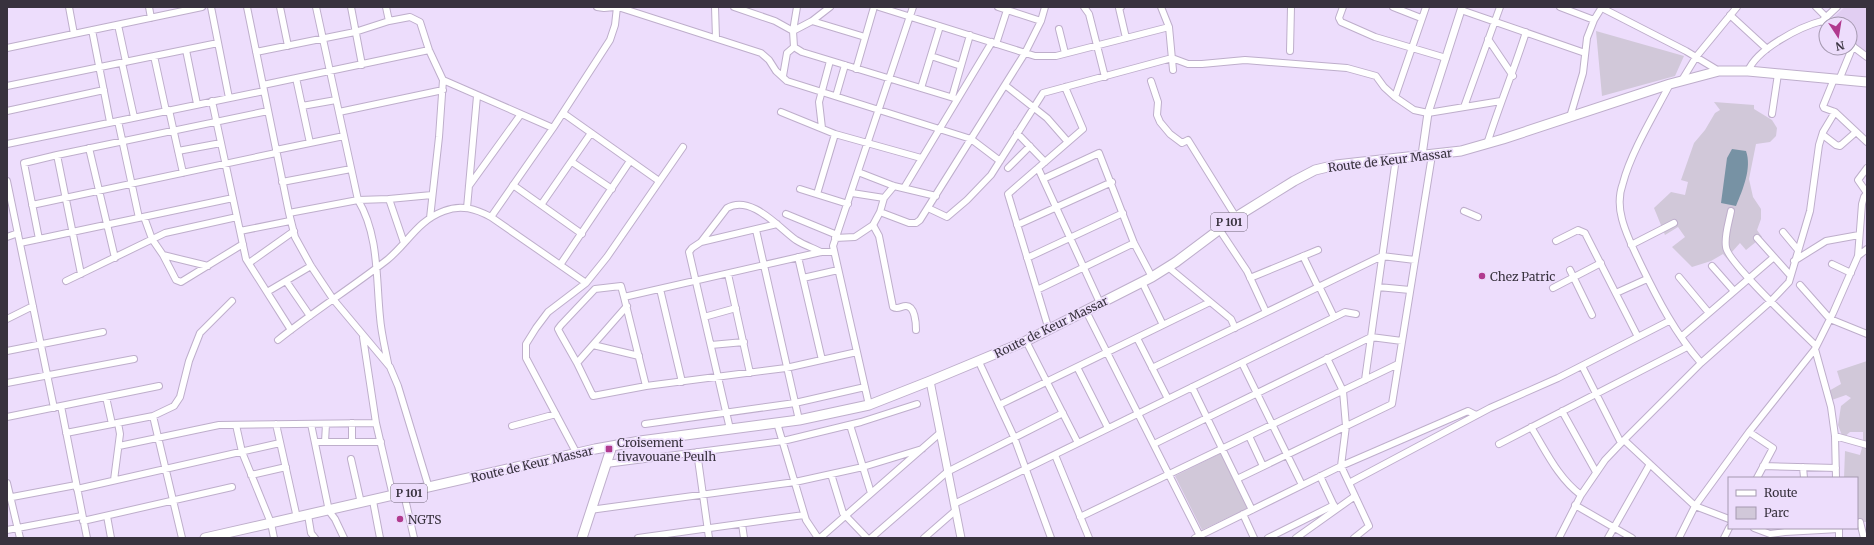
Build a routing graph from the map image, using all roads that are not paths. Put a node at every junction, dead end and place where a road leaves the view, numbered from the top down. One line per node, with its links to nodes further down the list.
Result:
1 (69, 7): 56 (street)
2 (149, 7): 40 (street)
3 (202, 7): 40 (street)
4 (211, 7): 63 (street)
5 (247, 7): 75 (street)
6 (280, 7): 66 (street)
7 (316, 7): 59 (street)
8 (351, 7): 54 (street)
9 (386, 7): 43 (street)
10 (597, 7): 11 (street)
11 (617, 7): 60 (street); 136 (street)
12 (715, 7): 60 (street)
13 (734, 7): 53 (street)
14 (797, 7): 53 (street)
15 (830, 7): 44 (street)
16 (874, 7): 58 (street)
17 (879, 7): 37 (street)
18 (913, 7): 37 (street)
19 (998, 7): 33 (street)
20 (1045, 7): 45 (street)
21 (1084, 7): 65 (street)
22 (1121, 7): 61 (street)
23 (1161, 7): 50 (street)
24 (1290, 7): 74 (street)
25 (1342, 7): 69 (street)
26 (1393, 7): 41 (street)
27 (1426, 7): 41 (street)
28 (1500, 7): 46 (street)
29 (1560, 7): 42 (street)
30 (1727, 7): 36 (street)
31 (1816, 7): 38 (street)
32 (1837, 7): 39 (street)
33 (1007, 8): 45 (street); 64 (street)
34 (1461, 8): 46 (street); 84 (street)
35 (1602, 8): 42 (street); 85 (street)
36 (1733, 11): 70 (street); 85 (street)
37 (910, 16): 49 (street); 102 (street)
38 (1822, 16)
39 (1829, 16)
40 (151, 18): 48 (street)
41 (1421, 18): 69 (street)
42 (1594, 20): 78 (street)
43 (388, 21): 54 (street); 72 (street)
44 (812, 21): 53 (street); 58 (street)
45 (1041, 21): 76 (street)
46 (1494, 22): 55 (street); 62 (street)
47 (1818, 24): 70 (street)
48 (118, 25): 52 (street); 87 (street)
49 (940, 26): 57 (street); 80 (street)
50 (1169, 26): 61 (street); 83 (street)
51 (1059, 29): 77 (street)
52 (92, 30): 56 (street); 91 (street)
53 (793, 31): 67 (street)
54 (356, 32): 59 (street); 88 (street)
55 (1526, 32): 78 (street); 100 (street)
56 (74, 34): 68 (street)
57 (970, 35): 64 (street); 90 (street)
58 (866, 37): 92 (street)
59 (323, 38): 66 (street); 95 (street)
60 (716, 38): 98 (street)
61 (1126, 38): 65 (street)
62 (1488, 39): 100 (street); 128 (street)
63 (218, 43): 71 (street); 120 (street)
64 (994, 43): 76 (street); 121 (street)
65 (1097, 45): 77 (street); 99 (street)
66 (288, 46): 75 (street)
67 (794, 47): 86 (street); 98 (street)
68 (7, 48)
69 (1411, 48): 84 (street); 119 (street)
70 (1768, 49): 96 (street)
71 (186, 50): 79 (street); 125 (street)
72 (429, 50): 88 (street); 103 (street)
73 (1858, 50): 82 (street)
74 (1290, 51)
75 (256, 52): 112 (street)
76 (1025, 53): 77 (street); 110 (street)
77 (1065, 53)
78 (1585, 53): 140 (street)
79 (154, 56): 87 (street); 129 (street)
80 (931, 56): 90 (street); 113 (street)
81 (1847, 56): 105 (street)
82 (1867, 57)
83 (1172, 58): 93 (street); 99 (street); 119 (street)
84 (1446, 58): 137 (street)
85 (1696, 58): 94 (street); 104 (street)
86 (830, 60): 89 (street); 116 (street)
87 (124, 62): 91 (street); 141 (street)
88 (362, 65): 95 (street)
89 (845, 65): 92 (street); 118 (street)
90 (961, 66): 121 (street)
91 (99, 67): 109 (street); 114 (street)
92 (856, 68): 102 (street)
93 (1173, 70)
94 (1719, 70): 96 (main road, Route de Keur Massar / P 101); 104 (main road, Route de Keur Massar / P 101)
95 (330, 71): 101 (street); 122 (street)
96 (1748, 71): 97 (main road, Route de Keur Massar / P 101)
97 (1778, 74): 105 (main road, Route de Keur Massar / P 101); 139 (street)
98 (783, 76): 116 (street)
99 (1105, 76): 111 (street)
100 (1512, 76): 124 (street)
101 (296, 78): 112 (street); 126 (street)
102 (890, 78): 113 (street); 130 (street)
103 (443, 80): 115 (street); 117 (street)
104 (1682, 80): 108 (main road, Route de Keur Massar / P 101)
105 (1837, 80): 107 (main road, Route de Keur Massar / P 101); 135 (street)
106 (1151, 81): 222 (street)
107 (1867, 82)
108 (1670, 84): 140 (main road, Route de Keur Massar / P 101); 253 (street)
109 (7, 86)
110 (1005, 86): 127 (street); 155 (street)
111 (1065, 87): 127 (street); 159 (street)
112 (263, 88): 120 (street); 132 (street)
113 (921, 88): 121 (street)
114 (104, 90): 131 (street); 144 (street)
115 (443, 90): 133 (street); 201 (street)
116 (822, 92): 118 (street); 146 (street)
117 (477, 96): 138 (street); 191 (street)
118 (836, 96): 130 (street)
119 (1395, 97): 137 (street)
120 (229, 98): 123 (street)
121 (954, 98): 147 (street)
122 (336, 100): 126 (street); 133 (street)
123 (212, 101): 125 (street); 143 (street)
124 (1501, 101): 128 (street); 163 (street)
125 (197, 104): 129 (street)
126 (302, 106): 162 (street)
127 (1033, 107): 151 (street); 159 (street)
128 (1464, 107): 137 (street)
129 (168, 110): 141 (street); 148 (street)
130 (879, 110): 147 (street); 158 (street)
131 (7, 111)
132 (268, 111): 143 (street); 168 (street)
133 (339, 112): 154 (street)
134 (781, 112): 146 (street)
135 (1835, 112): 149 (street); 153 (street)
136 (563, 113): 145 (street); 150 (street)
137 (1428, 113): 170 (street)
138 (521, 114): 145 (street); 191 (street)
139 (1772, 114)
140 (1570, 117): 163 (main road, Route de Keur Massar / P 101)
141 (134, 118): 142 (street)
142 (118, 121): 144 (street); 156 (street)
143 (216, 121): 148 (street); 157 (street)
144 (110, 122): 161 (street)
145 (553, 128): 190 (street)
146 (822, 128): 152 (street)
147 (939, 129): 155 (street); 171 (street)
148 (174, 130): 156 (street); 167 (street)
149 (1856, 132): 153 (street); 160 (street)
150 (591, 133): 174 (street); 175 (street)
151 (1017, 133): 164 (street); 173 (street)
152 (835, 134): 158 (street); 199 (street)
153 (1823, 135): 256 (street)
154 (344, 136): 162 (street); 181 (street)
155 (971, 139): 173 (street); 202 (street)
156 (123, 141): 166 (street); 189 (street)
157 (221, 142): 167 (street); 177 (street)
158 (868, 142): 171 (street); 182 (street)
159 (1068, 142): 176 (street)
160 (1867, 142)
161 (7, 144)
162 (310, 144): 168 (street)
163 (1487, 144): 170 (main road, Route de Keur Massar / P 101)
164 (1030, 146): 176 (street); 178 (street)
165 (683, 147): 186 (street)
166 (89, 148): 169 (street); 196 (street)
167 (178, 151): 183 (street)
168 (276, 152): 177 (street); 187 (street)
169 (57, 154): 203 (street); 209 (street)
170 (1427, 155): 172 (main road, Route de Keur Massar / P 101); 267 (street)
171 (921, 158): 193 (street)
172 (1396, 158): 222 (main road, Route de Keur Massar / P 101); 261 (street)
173 (1000, 160): 212 (street)
174 (630, 161): 186 (street); 194 (street)
175 (572, 162): 194 (street); 210 (street)
176 (1045, 162): 179 (street)
177 (226, 164): 183 (street); 204 (street)
178 (1008, 168)
179 (1038, 168): 184 (street); 231 (street)
180 (1867, 168): 198 (street)
181 (351, 169): 187 (street); 207 (street)
182 (858, 172): 192 (street); 200 (street)
183 (183, 173): 189 (street)
184 (1043, 179): 188 (street); 213 (street)
185 (7, 181): 197 (street)
186 (659, 181): 297 (street)
187 (282, 182): 218 (street)
188 (1112, 182): 213 (street); 217 (street)
189 (132, 184): 196 (street); 220 (street)
190 (513, 185): 210 (street); 221 (street)
191 (468, 186): 211 (street)
192 (894, 186): 193 (street); 205 (street)
193 (904, 188): 202 (street)
194 (612, 189): 239 (street)
195 (800, 189): 199 (street)
196 (99, 191): 203 (street); 228 (street)
197 (8, 193): 238 (street)
198 (1867, 193): 240 (street)
199 (816, 194): 208 (street)
200 (852, 194): 205 (street); 208 (street)
201 (432, 195): 206 (street); 225 (street)
202 (936, 196): 212 (street)
203 (65, 198): 209 (street); 236 (street)
204 (233, 198): 220 (street); 224 (street)
205 (884, 198): 216 (street)
206 (389, 199): 207 (street); 250 (street)
207 (358, 200): 218 (street); 279 (street)
208 (848, 204): 242 (street)
209 (32, 205): 245 (street)
210 (541, 205): 239 (street)
211 (466, 208): 221 (street); 225 (street)
212 (928, 208): 216 (street)
213 (1056, 208): 231 (street); 243 (street)
214 (1464, 211): 223 (street)
215 (1731, 211): 291 (street)
216 (880, 212): 230 (street)
217 (1123, 213): 243 (street); 251 (street)
218 (289, 214): 226 (street)
219 (786, 214): 242 (street)
220 (141, 217): 228 (street); 246 (street)
221 (491, 217): 272 (street)
222 (1236, 217): 232 (main road, Route de Keur Massar / P 101)
223 (1478, 217)
224 (237, 218): 234 (street); 246 (street)
225 (430, 218): 250 (street)
226 (290, 221): 234 (street); 235 (street)
227 (1674, 223): 253 (street)
228 (108, 224): 236 (street); 265 (street)
229 (777, 224): 233 (street); 248 (street); 257 (street)
230 (873, 225): 242 (street); 331 (street)
231 (1018, 225): 266 (street)
232 (1219, 229): 278 (main road, Route de Keur Massar / P 101); 289 (street)
233 (756, 230): 248 (street); 273 (street)
234 (240, 231): 252 (street)
235 (294, 231): 269 (street); 275 (street)
236 (72, 232): 245 (street); 283 (street)
237 (1783, 232): 256 (street)
238 (18, 233): 241 (street); 249 (street)
239 (582, 234): 272 (street)
240 (1859, 235): 262 (street); 268 (street)
241 (7, 237)
242 (836, 237): 258 (street)
243 (1070, 238): 266 (street); 277 (street)
244 (1757, 238): 264 (street)
245 (39, 239): 249 (street)
246 (152, 239): 259 (street); 265 (street)
247 (1556, 241): 270 (street)
248 (701, 242): 295 (street)
249 (20, 243): 314 (street)
250 (404, 243): 279 (street)
251 (1134, 243): 277 (street); 286 (street)
252 (243, 244): 269 (street); 274 (street)
253 (1631, 245): 292 (street)
254 (1867, 249): 262 (street)
255 (1318, 250): 260 (street)
256 (1798, 250): 268 (street)
257 (822, 252): 258 (street); 263 (street)
258 (834, 252): 280 (street)
259 (163, 255): 274 (street); 274 (street)
260 (1303, 256): 289 (street); 300 (street)
261 (1382, 256): 267 (street); 299 (street); 300 (street)
262 (1858, 256): 282 (street)
263 (798, 257): 273 (street); 288 (street)
264 (1774, 257): 285 (street); 291 (street)
265 (114, 258): 283 (street)
266 (1027, 258): 303 (street)
267 (1415, 260): 304 (street)
268 (1794, 261): 285 (street)
269 (249, 263): 305 (street)
270 (1601, 263): 290 (street); 307 (street)
271 (1832, 264): 282 (street)
272 (560, 265): 297 (street)
273 (763, 265): 284 (street); 364 (street)
274 (208, 266)
275 (311, 266): 293 (street); 309 (street)
276 (1712, 266): 306 (street)
277 (1084, 267): 303 (street); 313 (street)
278 (1168, 267): 286 (main road, Route de Keur Massar / P 101); 312 (street)
279 (376, 268): 309 (street); 360 (street)
280 (838, 270): 288 (street); 350 (street)
281 (1570, 270): 290 (street)
282 (1850, 273): 326 (street)
283 (81, 274): 294 (street)
284 (728, 274): 295 (street); 316 (street)
285 (1790, 275): 311 (street)
286 (1152, 277): 296 (main road, Route de Keur Massar / P 101)
287 (1678, 277): 319 (street)
288 (803, 278): 355 (street)
289 (1250, 278): 318 (street)
290 (1573, 278): 301 (street); 321 (street)
291 (1749, 278): 306 (street); 311 (street)
292 (1648, 279): 307 (street); 327 (street)
293 (286, 280): 305 (street); 322 (street)
294 (66, 281)
295 (694, 281): 302 (street); 323 (street)
296 (1142, 282): 313 (main road, Route de Keur Massar / P 101); 328 (street)
297 (586, 283): 392 (street)
298 (1800, 285): 326 (street)
299 (1378, 286): 304 (street); 336 (street)
300 (1319, 287): 318 (street); 324 (street)
301 (1553, 288)
302 (660, 289): 308 (street); 371 (street)
303 (1037, 290): 332 (street)
304 (1410, 290): 342 (street)
305 (267, 292): 330 (street)
306 (1734, 292): 319 (street)
307 (1616, 294): 337 (street)
308 (624, 297): 315 (street); 358 (street)
309 (333, 299): 322 (street); 335 (street)
310 (232, 301): 395 (street)
311 (1771, 301): 348 (street); 359 (street)
312 (1210, 302): 328 (street); 329 (street)
313 (1100, 304): 317 (main road, Route de Keur Massar / P 101)
314 (33, 306): 325 (street); 344 (street)
315 (627, 306): 345 (street); 352 (street)
316 (736, 308): 323 (street); 343 (street)
317 (1086, 311): 332 (main road, Route de Keur Massar / P 101); 351 (street)
318 (1266, 312): 329 (street)
319 (1709, 313): 338 (street)
320 (1356, 314): 324 (street)
321 (1592, 315)
322 (310, 316): 330 (street)
323 (704, 317): 346 (street)
324 (1334, 317): 357 (street)
325 (7, 318)
326 (1830, 319): 334 (street); 348 (street)
327 (1669, 321): 337 (street); 338 (street)
328 (1163, 325): 339 (street)
329 (1235, 328): 365 (street)
330 (291, 330): 340 (street)
331 (916, 330)
332 (1049, 330): 341 (main road, Route de Keur Massar / P 101)
333 (103, 332): 344 (street)
334 (1867, 334)
335 (364, 337): 360 (street); 401 (street)
336 (1371, 337): 342 (street); 354 (street); 369 (street)
337 (1638, 337): 362 (street)
338 (1681, 337): 347 (street)
339 (1137, 338): 351 (street); 365 (street)
340 (278, 340)
341 (1026, 341): 356 (main road, Route de Keur Massar / P 101); 372 (street)
342 (1402, 341): 361 (street)
343 (744, 342): 346 (street); 366 (street)
344 (41, 344): 349 (street); 367 (street)
345 (593, 345): 352 (street); 358 (street)
346 (711, 345): 368 (street)
347 (1687, 347): 359 (street); 380 (street)
348 (1815, 348): 415 (street); 419 (street)
349 (7, 351)
350 (857, 352): 355 (street); 376 (street)
351 (1107, 352): 363 (street); 393 (street)
352 (639, 356): 375 (street)
353 (134, 358): 367 (street)
354 (1327, 358): 378 (street); 379 (street)
355 (822, 360): 364 (street)
356 (979, 362): 370 (main road, Route de Keur Massar / P 101); 386 (street)
357 (1242, 362): 377 (street); 379 (street)
358 (577, 363): 375 (street)
359 (1701, 363): 427 (street)
360 (388, 364): 471 (street)
361 (1398, 364): 369 (street); 411 (street)
362 (1582, 366): 380 (street); 394 (street)
363 (1077, 367): 372 (street); 413 (street)
364 (786, 368): 366 (street); 383 (street)
365 (1152, 368): 382 (street)
366 (750, 373): 368 (street)
367 (47, 375): 373 (street); 388 (street)
368 (718, 377): 371 (street); 390 (street)
369 (1365, 380): 378 (street)
370 (930, 381): 385 (main road, Route de Keur Massar / P 101); 417 (street)
371 (682, 382): 375 (street)
372 (1047, 382): 386 (street); 391 (street)
373 (7, 383)
374 (159, 386): 381 (street)
375 (646, 386)
376 (865, 387): 383 (street); 385 (street)
377 (1192, 387): 382 (street); 397 (street)
378 (1343, 391): 409 (street); 411 (street)
379 (1257, 393): 397 (street); 409 (street)
380 (1596, 394): 389 (street); 427 (street)
381 (106, 397): 387 (street); 399 (street)
382 (1168, 399): 393 (street)
383 (795, 403): 390 (street); 398 (street)
384 (917, 404): 408 (street)
385 (869, 405): 398 (main road, Route de Keur Massar / P 101)
386 (999, 405): 420 (street)
387 (61, 406): 388 (street); 416 (street)
388 (54, 408): 396 (street)
389 (1562, 411): 412 (street); 455 (street)
390 (727, 413): 406 (street); 414 (street)
391 (1063, 413): 420 (street); 429 (street)
392 (556, 414): 410 (street); 439 (street)
393 (1138, 414): 413 (street); 430 (street)
394 (1476, 415): 446 (street); 467 (street)
395 (153, 416): 399 (street); 421 (street)
396 (7, 417)
397 (1207, 417): 430 (street); 436 (street)
398 (799, 420): 402 (main road, Route de Keur Massar / P 101)
399 (115, 423): 416 (street); 432 (street)
400 (352, 423): 401 (street); 405 (street); 425 (street)
401 (376, 423): 426 (street)
402 (777, 423): 414 (main road, Route de Keur Massar / P 101); 422 (street)
403 (276, 424): 404 (street); 407 (street); 428 (street)
404 (311, 424): 405 (street); 423 (street)
405 (326, 424): 424 (street)
406 (645, 424)
407 (236, 425): 421 (street); 437 (street)
408 (850, 425): 422 (street); 449 (street)
409 (1273, 425): 418 (street); 441 (street)
410 (512, 426)
411 (1346, 426): 441 (street); 446 (street)
412 (1531, 427): 431 (street); 475 (street)
413 (1108, 428): 429 (street)
414 (730, 429): 433 (main road, Route de Keur Massar / P 101)
415 (1749, 432): 447 (street); 483 (street)
416 (66, 433): 469 (street)
417 (940, 433): 435 (street); 454 (street)
418 (1248, 436): 436 (street); 445 (street)
419 (1835, 436): 434 (street); 451 (street)
420 (1014, 437): 453 (street); 454 (street)
421 (159, 438): 432 (street); 452 (street)
422 (783, 440): 438 (street); 465 (street)
423 (315, 442): 424 (street); 488 (street)
424 (325, 442): 425 (street)
425 (352, 442): 426 (street)
426 (381, 442): 476 (street)
427 (1622, 442): 444 (street); 455 (street)
428 (280, 443): 437 (street); 448 (street)
429 (1078, 443): 440 (street)
430 (1154, 444): 458 (street)
431 (1499, 444)
432 (119, 446): 464 (street)
433 (612, 446): 439 (main road, Route de Keur Massar / P 101); 443 (main road)
434 (1867, 446)
435 (922, 449): 449 (street); 472 (street)
436 (1222, 449): 458 (street); 463 (street)
437 (242, 452): 452 (street); 457 (street)
438 (697, 452): 443 (street); 474 (street)
439 (577, 454): 471 (main road, Route de Keur Massar / P 101)
440 (1055, 455): 453 (street); 494 (street)
441 (1288, 455): 445 (street); 468 (street)
442 (351, 459): 481 (street)
443 (606, 464): 486 (main road)
444 (1650, 464): 483 (street); 502 (street)
445 (1263, 466): 463 (street)
446 (1340, 466): 459 (street); 467 (street)
447 (1763, 466): 450 (street); 460 (street)
448 (286, 467): 457 (street); 496 (street)
449 (863, 467): 456 (street); 472 (street)
450 (1803, 467): 451 (street); 461 (street)
451 (1836, 468): 462 (street)
452 (166, 469): 464 (street); 479 (street)
453 (1026, 469): 484 (street); 533 (street)
454 (947, 472): 484 (street); 530 (street)
455 (1596, 472): 475 (street)
456 (831, 474): 465 (street); 492 (street)
457 (251, 475): 500 (street)
458 (1169, 475): 494 (street); 512 (street)
459 (1320, 476): 468 (street); 485 (street)
460 (1758, 477)
461 (1804, 477)
462 (1836, 477)
463 (1237, 479): 487 (street)
464 (114, 480): 469 (street)
465 (795, 482): 474 (street); 491 (street)
466 (7, 483): 478 (street)
467 (1349, 483): 477 (street)
468 (1302, 485): 487 (street)
469 (77, 487): 478 (street); 495 (street)
470 (232, 488): 479 (street)
471 (429, 488): 473 (main road, Route de Keur Massar / P 101)
472 (871, 493): 492 (street)
473 (404, 494): 476 (main road, Route de Keur Massar / P 101); 523 (street)
474 (703, 495): 486 (street); 504 (street)
475 (1581, 495): 482 (street)
476 (393, 496): 480 (main road, Route de Keur Massar / P 101)
477 (1355, 496): 485 (street); 538 (street)
478 (8, 498): 503 (street)
479 (173, 501): 493 (street); 517 (street)
480 (373, 501): 481 (main road, Route de Keur Massar / P 101); 522 (street)
481 (361, 503): 488 (main road, Route de Keur Massar / P 101)
482 (1576, 506): 502 (street); 513 (street)
483 (1695, 506): 497 (street); 541 (street)
484 (954, 508): 531 (street); 532 (street)
485 (1335, 508): 536 (street); 537 (street)
486 (590, 510): 524 (main road)
487 (1252, 510): 489 (street)
488 (329, 511): 490 (main road, Route de Keur Massar / P 101); 521 (street)
489 (1243, 514): 512 (street); 535 (street)
490 (308, 515): 496 (main road, Route de Keur Massar / P 101); 520 (street)
491 (804, 515): 501 (street); 528 (street)
492 (846, 515): 528 (street); 529 (street)
493 (106, 516): 495 (street); 516 (street)
494 (1080, 517): 534 (street)
495 (83, 518): 503 (street); 515 (street)
496 (297, 518): 500 (main road, Route de Keur Massar / P 101)
497 (1728, 519)
498 (1858, 522): 499 (street); 544 (street)
499 (1867, 522)
500 (271, 524): 510 (main road, Route de Keur Massar / P 101); 519 (street)
501 (742, 524): 504 (street); 527 (street)
502 (1614, 527): 539 (street); 540 (street)
503 (18, 528): 508 (street); 514 (street)
504 (708, 528): 511 (street); 526 (street)
505 (1728, 529): 542 (street)
506 (1757, 529): 509 (street)
507 (1839, 529): 509 (street); 543 (street)
508 (7, 530)
509 (1806, 533)
510 (239, 534): 518 (main road, Route de Keur Massar / P 101)
511 (674, 536): 525 (street)
512 (1198, 537)
513 (1562, 537)
514 (20, 538)
515 (87, 538)
516 (112, 538)
517 (182, 538)
518 (205, 538)
519 (274, 538)
520 (314, 538)
521 (344, 538)
522 (380, 538)
523 (414, 538)
524 (582, 538)
525 (638, 538)
526 (709, 538)
527 (744, 538)
528 (819, 538)
529 (867, 538)
530 (871, 538)
531 (924, 538)
532 (961, 538)
533 (1051, 538)
534 (1089, 538)
535 (1254, 538)
536 (1268, 538)
537 (1296, 538)
538 (1354, 538)
539 (1608, 538)
540 (1632, 538)
541 (1679, 538)
542 (1724, 538)
543 (1839, 538)
544 (1864, 538)

